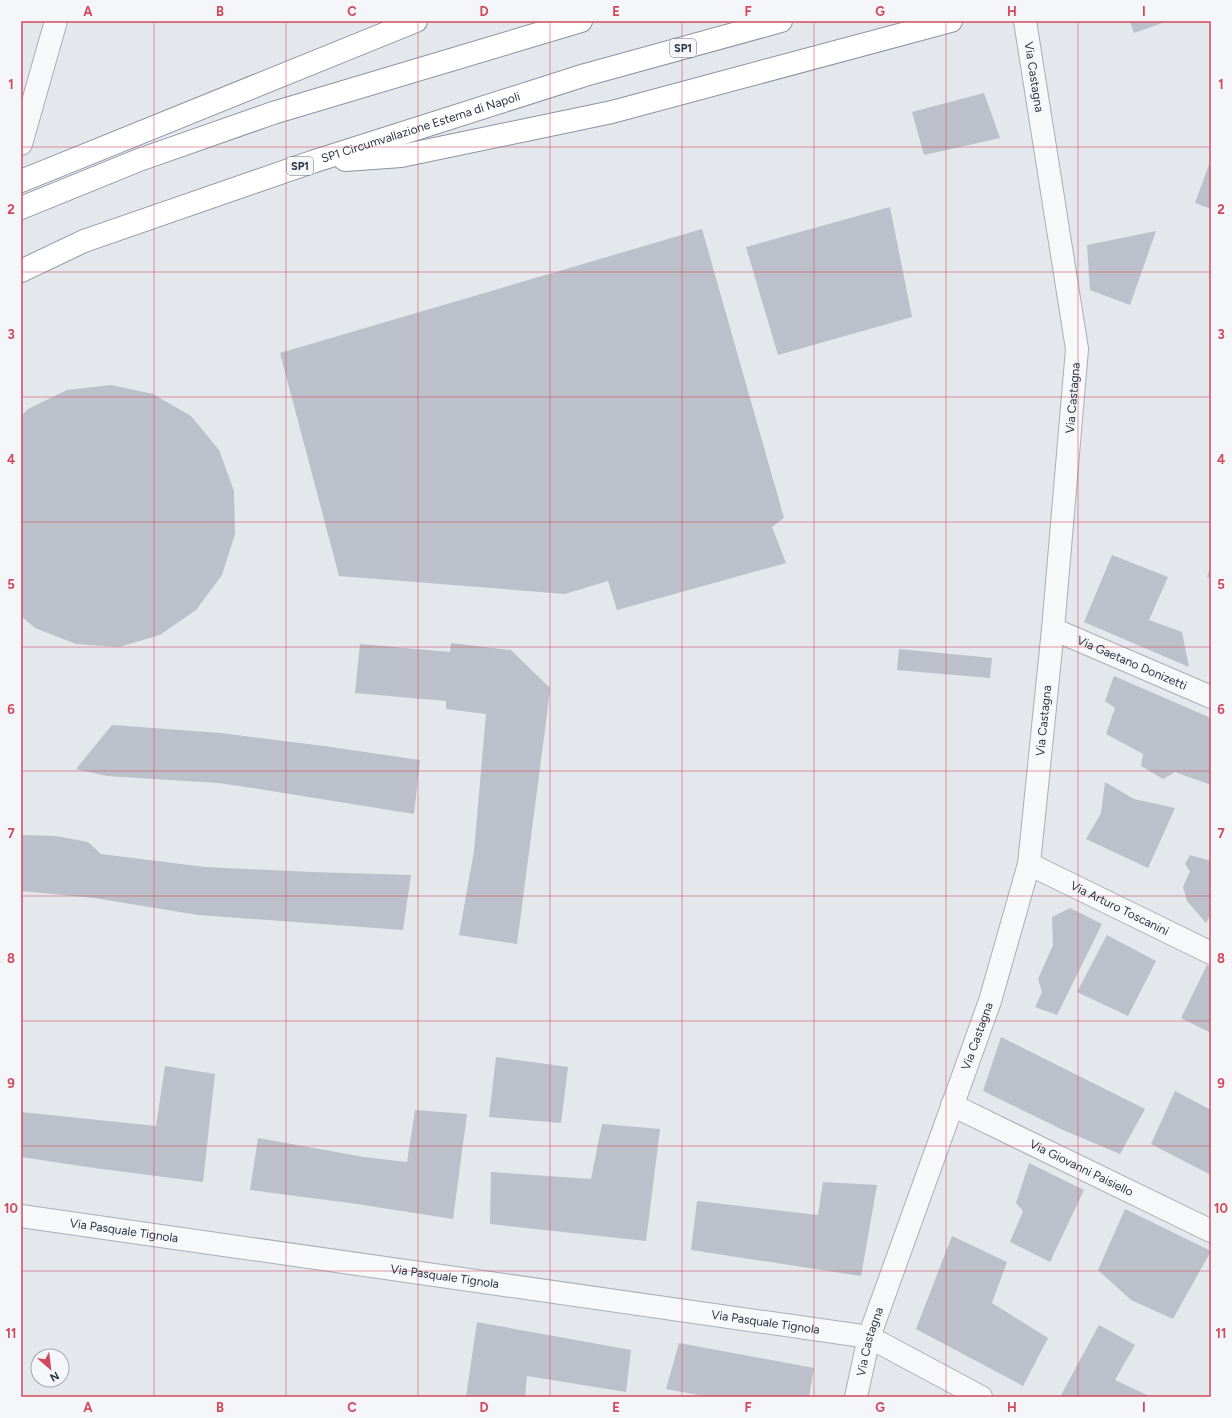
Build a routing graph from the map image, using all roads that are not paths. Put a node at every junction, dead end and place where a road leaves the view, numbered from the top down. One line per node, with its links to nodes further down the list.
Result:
1 (56, 21): 7 (street)
2 (416, 21): 9 (highway)
3 (581, 21): 10 (highway)
4 (781, 21): 8 (highway, SP1 Circumvallazione Esterna di Napoli / SP1)
5 (952, 21): 8 (highway)
6 (1025, 21): 12 (street, Via Castagna)
7 (21, 144)
8 (312, 162): 11 (highway, SP1 Circumvallazione Esterna di Napoli / SP1)
9 (21, 181)
10 (21, 208)
11 (21, 271)
12 (1053, 629): 13 (street, Via Gaetano Donizetti); 14 (street, Via Castagna)
13 (1211, 697)
14 (1029, 864): 15 (street, Via Arturo Toscanini); 16 (street, Via Castagna)
15 (1211, 954)
16 (952, 1105): 18 (street, Via Giovanni Paisiello); 19 (street, Via Castagna)
17 (21, 1216): 19 (street, Via Pasquale Tignola)
18 (1211, 1231)
19 (869, 1337): 20 (street, Via Castagna); 21 (street)
20 (856, 1397)
21 (981, 1397)

